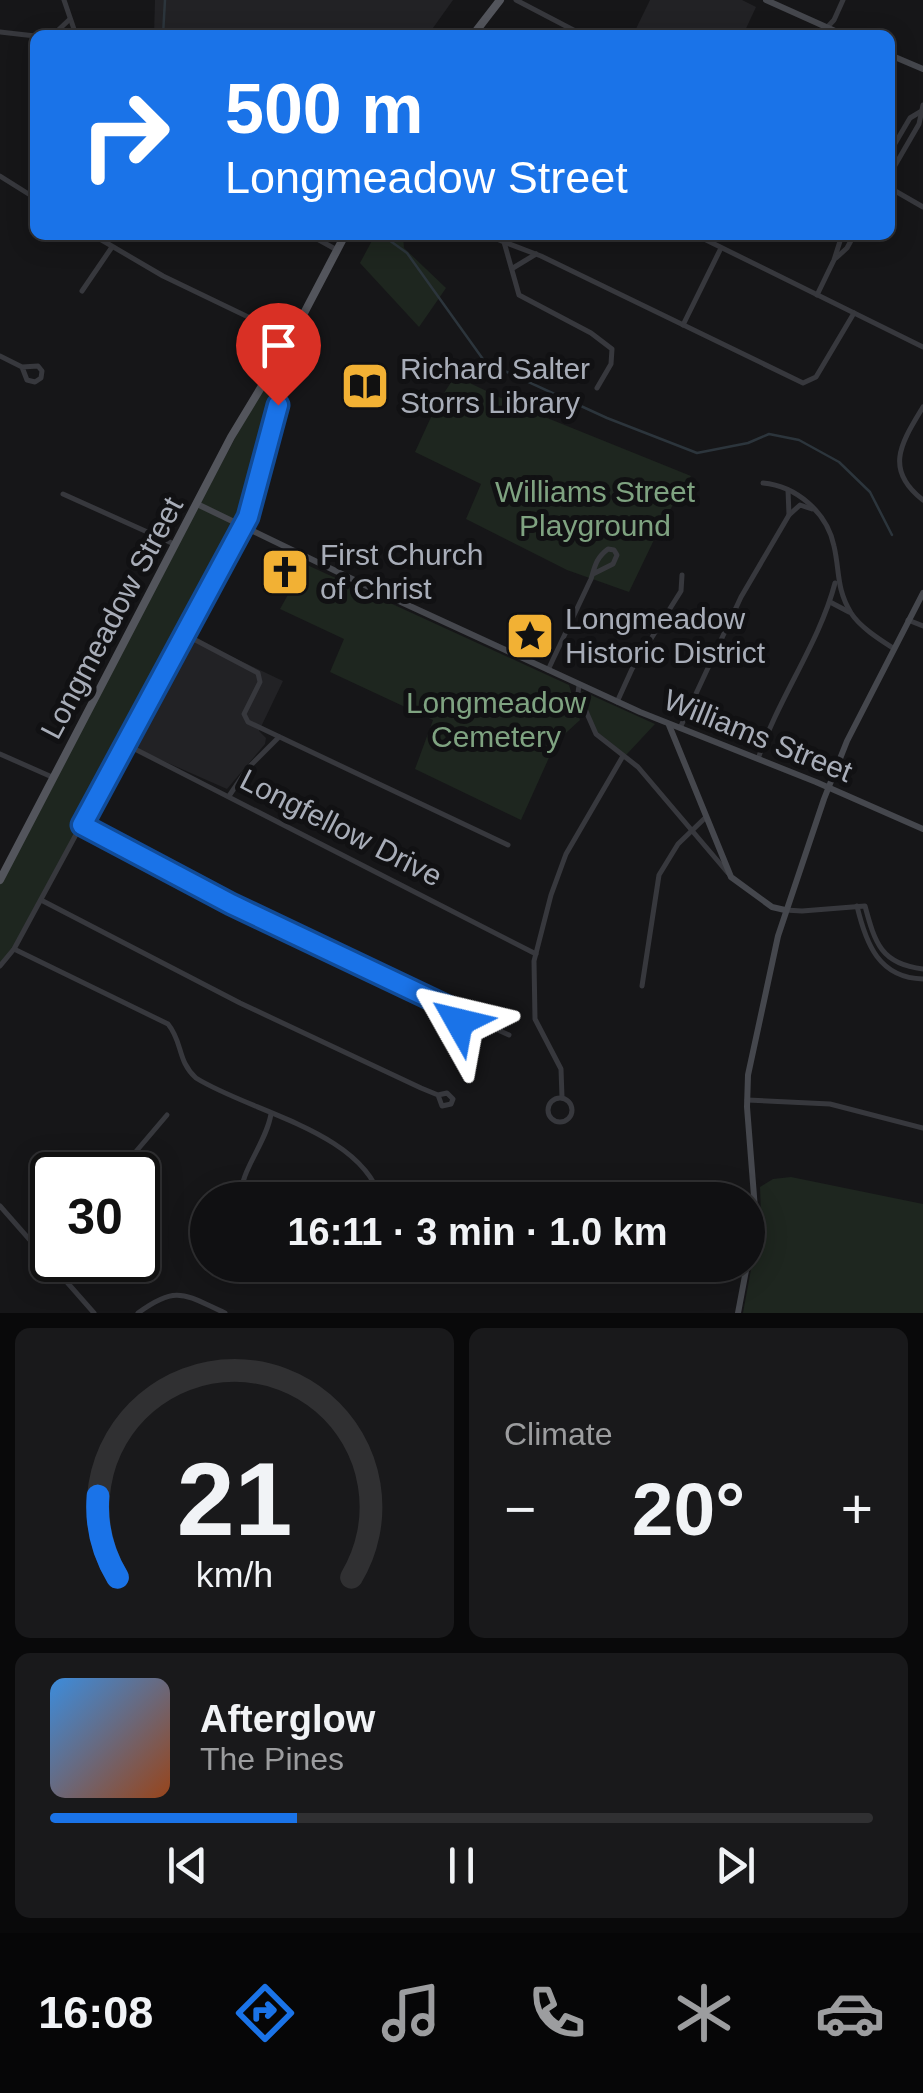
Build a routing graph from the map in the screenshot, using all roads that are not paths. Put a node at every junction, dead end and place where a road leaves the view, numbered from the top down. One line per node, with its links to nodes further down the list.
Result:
1 (64, 0): 6 (street)
2 (500, 0): 10 (main road)
3 (516, 0): 11 (street)
4 (766, 0): 7 (main road)
5 (843, 0): 7 (street)
6 (70, 19): 8 (street); 9 (street)
7 (827, 27): 12 (street); 13 (main road)
8 (58, 30)
9 (74, 30)
10 (478, 30)
11 (573, 30)
12 (824, 30)
13 (833, 30)
14 (0, 32): 15 (street)
15 (30, 35)
16 (895, 57): 17 (main road)
17 (923, 69)
18 (921, 108): 19 (street); 20 (street)
19 (895, 144)
20 (895, 165)
21 (0, 176): 23 (street)
22 (895, 191): 24 (street)
23 (30, 195)
24 (923, 207)
25 (102, 240): 33 (street)
26 (319, 240): 35 (street)
27 (342, 240): 35 (main road, Longmeadow Street)
28 (499, 240): 32 (street)
29 (706, 240): 34 (street)
30 (840, 240): 37 (street)
31 (851, 240): 37 (street)
32 (504, 242): 36 (street); 38 (street)
33 (112, 246): 39 (street); 43 (street)
34 (721, 248): 40 (street); 42 (street)
35 (337, 250): 43 (main road, Longmeadow Street)
36 (536, 254): 38 (street); 42 (street)
37 (834, 260): 40 (street)
38 (513, 268): 48 (street)
39 (82, 291)
40 (816, 295): 41 (street)
41 (854, 312): 42 (street); 44 (street)
42 (683, 325)
43 (291, 338): 47 (main road, Longmeadow Street)
44 (922, 346)
45 (0, 356): 46 (street)
46 (22, 367)
47 (267, 378): 54 (main road, Longmeadow Street); 57 (street)
48 (597, 388)
49 (923, 407): 53 (street)
50 (763, 483): 51 (street)
51 (788, 490): 55 (street); 56 (street)
52 (63, 494): 58 (street)
53 (923, 500)
54 (197, 504): 57 (main road, Williams Street); 58 (main road, Longmeadow Street)
55 (817, 512): 56 (street); 61 (street)
56 (789, 515): 73 (street)
57 (244, 526): 67 (street); 69 (main road, Williams Street)
58 (176, 545): 79 (main road, Longmeadow Street)
59 (592, 574): 59 (street); 69 (street)
60 (682, 575): 71 (street)
61 (836, 580): 63 (street); 64 (street)
62 (923, 593): 65 (main road)
63 (830, 602): 64 (street); 78 (street)
64 (852, 613): 68 (street)
65 (908, 620): 66 (street); 68 (main road)
66 (923, 626)
67 (184, 634): 74 (street); 75 (street)
68 (893, 648): 80 (main road)
69 (548, 670): 70 (main road, Williams Street)
70 (579, 684): 71 (main road, Williams Street); 77 (street)
71 (617, 702): 72 (main road, Williams Street)
72 (669, 724): 73 (main road, Williams Street); 82 (main road)
73 (680, 728): 78 (main road, Williams Street)
74 (279, 737): 81 (street); 86 (street)
75 (126, 744): 81 (street, Longfellow Drive); 83 (street)
76 (0, 754): 79 (street)
77 (623, 756): 85 (street); 93 (street)
78 (758, 759): 80 (main road, Williams Street)
79 (54, 778): 88 (main road, Longmeadow Street)
80 (828, 788): 84 (main road, Williams Street); 91 (main road)
81 (229, 796): 93 (street, Longfellow Drive)
82 (706, 816): 85 (street); 87 (main road)
83 (82, 825): 89 (street); 98 (street)
84 (923, 829)
85 (691, 830): 87 (street); 97 (street)
86 (508, 845)
87 (732, 876): 91 (main road)
88 (0, 880)
89 (41, 900): 92 (street); 101 (street)
90 (857, 906): 91 (street); 95 (street); 96 (street)
91 (786, 910): 103 (main road)
92 (14, 949): 94 (street); 104 (street)
93 (536, 954): 102 (street)
94 (0, 966)
95 (923, 970)
96 (923, 979)
97 (642, 986)
98 (450, 1008): 99 (street); 99 (street)
99 (467, 1016): 100 (street)
100 (509, 1036)
101 (438, 1094)
102 (562, 1097): 102 (street)
103 (747, 1100): 106 (street); 110 (main road)
104 (271, 1114): 108 (street); 109 (street)
105 (168, 1115): 107 (street)
106 (923, 1128)
107 (136, 1152)
108 (243, 1182)
109 (372, 1182)
110 (753, 1182)
111 (0, 1206): 112 (street)
112 (30, 1239)
113 (67, 1282): 116 (street)
114 (744, 1282): 119 (main road)
115 (207, 1310): 117 (street); 118 (street)
116 (94, 1313)
117 (138, 1313)
118 (224, 1313)
119 (738, 1313)

